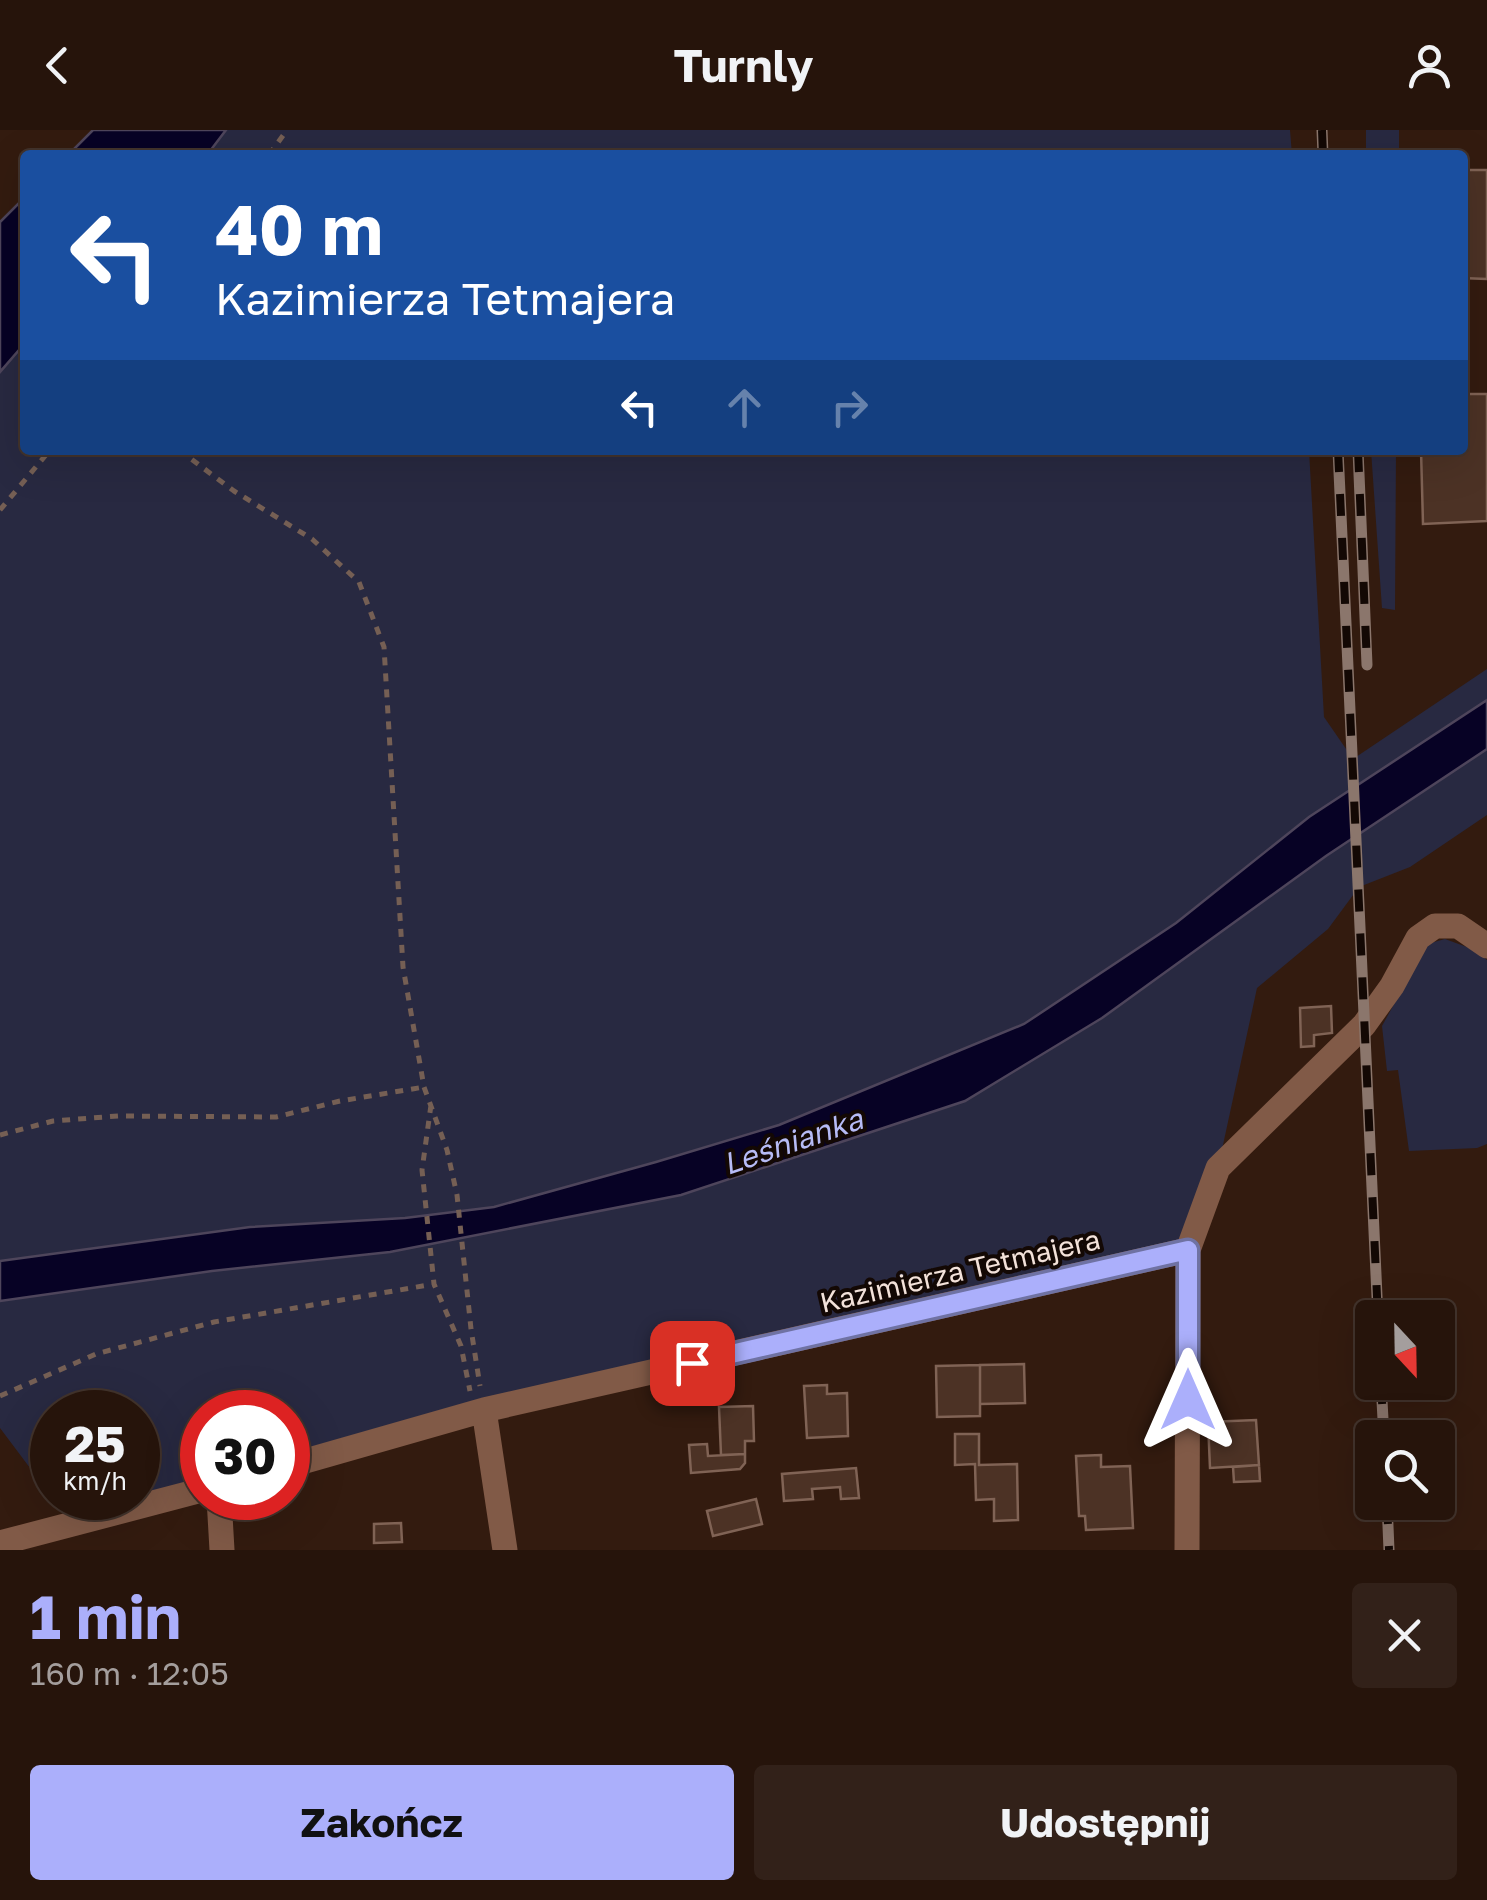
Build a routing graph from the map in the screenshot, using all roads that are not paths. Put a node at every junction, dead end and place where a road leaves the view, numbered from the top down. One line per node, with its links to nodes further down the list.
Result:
1 (1487, 946): 2 (street)
2 (1188, 1250): 3 (street, Kazimierza Tetmajera); 10 (street)
3 (479, 1412): 4 (street, Kazimierza Tetmajera); 9 (street)
4 (310, 1460)
5 (180, 1496): 7 (street)
6 (220, 1520): 8 (street)
7 (0, 1544)
8 (222, 1550)
9 (506, 1550)
10 (1187, 1550)

